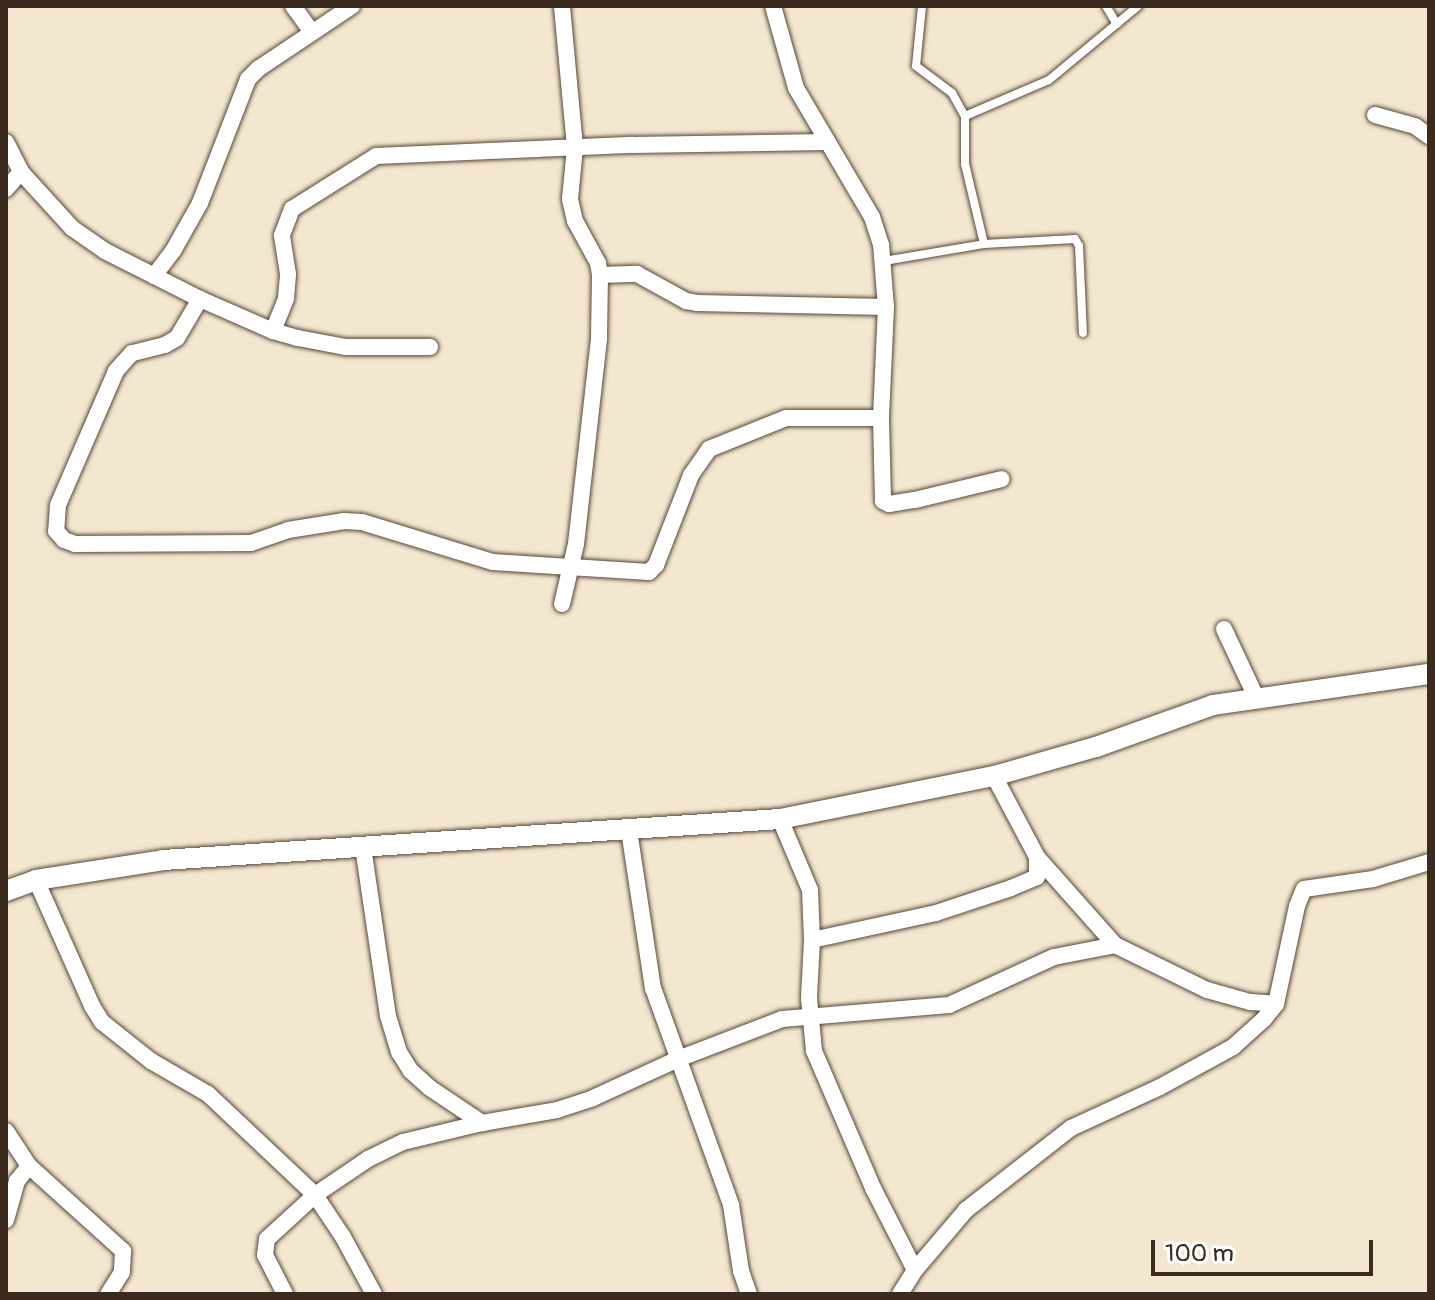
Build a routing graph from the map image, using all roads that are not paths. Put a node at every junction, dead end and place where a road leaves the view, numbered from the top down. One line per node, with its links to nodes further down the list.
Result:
1 (293, 6): 9 (street)
2 (352, 6): 9 (street)
3 (562, 6): 15 (street)
4 (773, 6): 14 (street)
5 (922, 6): 11 (lane)
6 (1106, 6): 8 (lane)
7 (1138, 6): 8 (lane)
8 (1117, 24): 11 (lane)
9 (312, 32): 21 (street)
10 (1375, 115): 12 (street)
11 (965, 116): 18 (lane)
12 (1429, 136)
13 (6, 142): 16 (street)
14 (827, 142): 15 (street); 19 (street)
15 (575, 147): 20 (street); 24 (street)
16 (21, 172): 17 (street); 21 (street)
17 (6, 189)
18 (984, 244): 19 (lane); 25 (lane)
19 (884, 261): 23 (street)
20 (600, 275): 23 (street); 29 (street)
21 (154, 276): 22 (street)
22 (200, 299): 24 (street); 29 (street)
23 (886, 307): 27 (street)
24 (273, 331): 26 (street)
25 (1083, 333)
26 (430, 347)
27 (881, 418): 28 (street); 29 (street)
28 (1002, 479)
29 (571, 566): 30 (street)
30 (562, 604)
31 (1224, 629): 33 (street)
32 (1429, 674): 33 (street)
33 (1256, 697): 34 (street)
34 (994, 776): 35 (street); 38 (street)
35 (780, 819): 36 (street); 42 (street)
36 (629, 830): 37 (street); 46 (street)
37 (363, 847): 40 (street); 47 (street)
38 (1037, 857): 42 (street); 43 (street)
39 (1429, 862): 44 (street)
40 (36, 880): 41 (street); 50 (street)
41 (6, 891)
42 (812, 940): 45 (street)
43 (1115, 945): 44 (street); 45 (street)
44 (1276, 1004): 52 (street)
45 (811, 1015): 46 (street); 52 (street)
46 (678, 1059): 47 (street); 56 (street)
47 (482, 1123): 50 (street)
48 (6, 1131): 49 (street)
49 (29, 1166): 51 (street); 53 (street)
50 (315, 1195): 54 (street); 55 (street)
51 (6, 1220)
52 (915, 1270): 57 (street)
53 (108, 1294)
54 (285, 1294)
55 (374, 1294)
56 (749, 1294)
57 (900, 1294)

